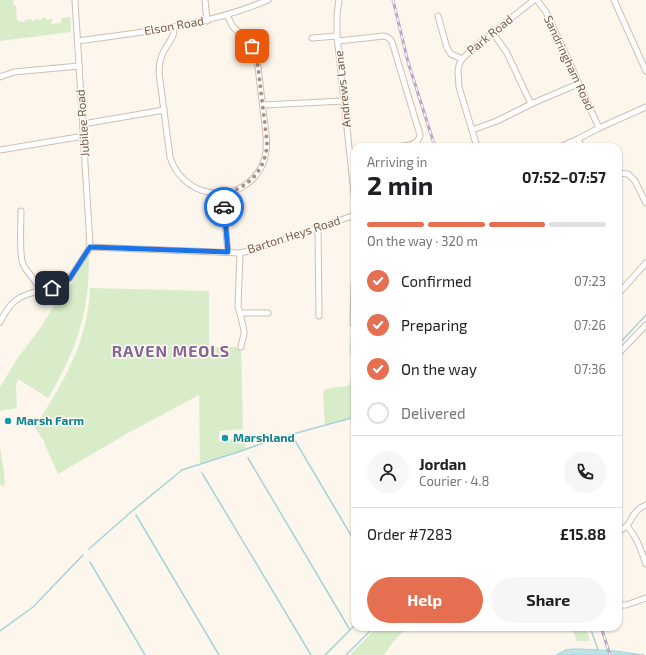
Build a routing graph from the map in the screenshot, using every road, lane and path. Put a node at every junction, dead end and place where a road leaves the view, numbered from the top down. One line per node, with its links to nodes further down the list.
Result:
1 (75, 0): 14 (street, Jubilee Road)
2 (205, 0): 9 (street)
3 (268, 0): 7 (street, Elson Road)
4 (339, 0): 13 (street, Andrews Lane)
5 (536, 0): 11 (street, Park Road); 19 (street, Sandringham Road)
6 (614, 0): 17 (street)
7 (227, 15): 9 (street, Elson Road); 22 (street)
8 (438, 16): 15 (street)
9 (207, 21): 10 (street, Elson Road)
10 (174, 27): 14 (street, Elson Road); 24 (street)
11 (493, 32): 15 (street, Park Road); 21 (street)
12 (312, 38): 13 (street)
13 (338, 38): 20 (street, Andrews Lane); 30 (street)
14 (78, 41): 16 (street, Jubilee Road)
15 (462, 59): 27 (street, Park Road)
16 (79, 66): 18 (street); 25 (street, Jubilee Road)
17 (646, 71)
18 (0, 77)
19 (578, 84): 21 (street); 26 (street, Sandringham Road)
20 (344, 101): 22 (street); 34 (street, Andrews Lane)
21 (531, 104): 27 (street)
22 (263, 105): 37 (street)
23 (646, 107): 26 (street)
24 (164, 110): 25 (street); 37 (street)
25 (83, 124): 28 (street, Jubilee Road)
26 (599, 128): 29 (street)
27 (472, 130): 31 (street, Park Road)
28 (84, 136): 35 (street); 42 (street, Jubilee Road)
29 (578, 139): 32 (street); 33 (street)
30 (416, 143)
31 (476, 143)
32 (569, 143)
33 (580, 143)
34 (351, 147)
35 (0, 150)
36 (622, 173): 38 (street)
37 (222, 194): 43 (street)
38 (646, 204)
39 (21, 212): 47 (street)
40 (351, 216): 41 (street, Barton Heys Road)
41 (318, 228): 44 (street, Barton Heys Road); 50 (street)
42 (90, 247): 43 (street, Barton Heys Road); 47 (street)
43 (228, 252): 44 (street, Barton Heys Road)
44 (240, 252): 48 (street)
45 (646, 262): 46 (street)
46 (622, 289)
47 (40, 291): 51 (street)
48 (240, 313): 49 (street); 53 (street)
49 (268, 313)
50 (320, 316)
51 (0, 321)
52 (646, 325): 54 (street)
53 (241, 347)
54 (622, 350)
55 (646, 504): 56 (street)
56 (627, 526): 57 (street); 58 (street)
57 (622, 529)
58 (646, 564)
59 (646, 598): 60 (street)
60 (622, 605)

